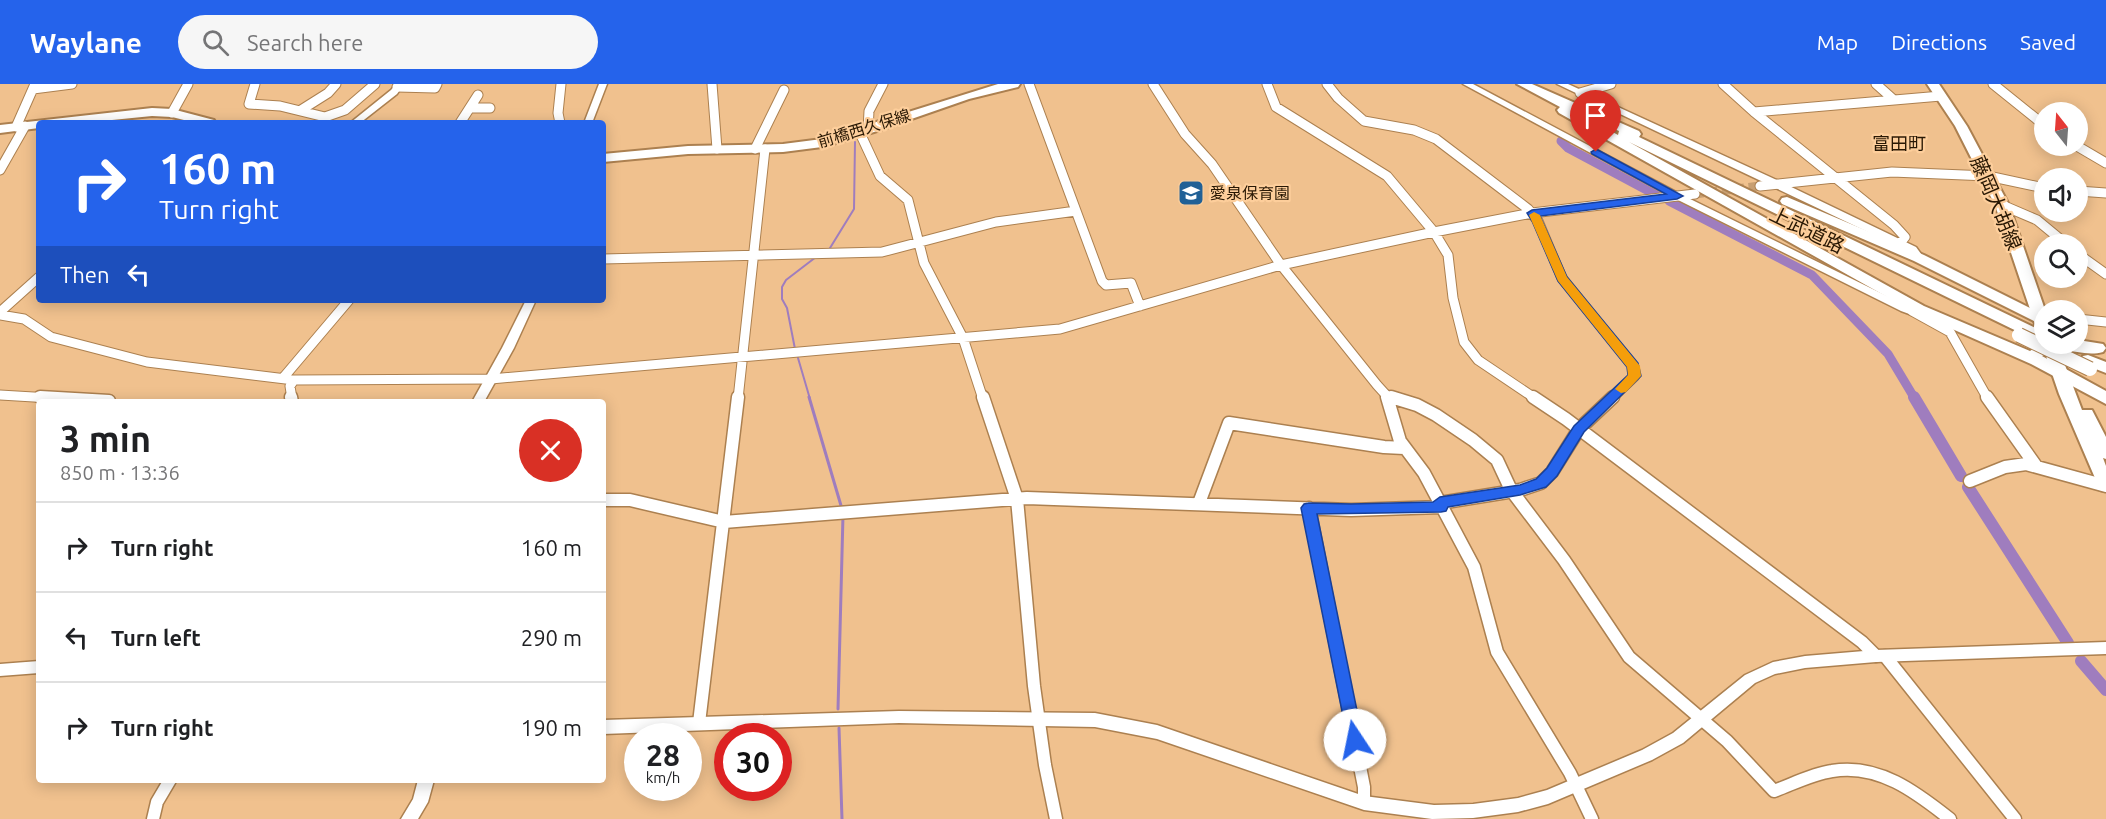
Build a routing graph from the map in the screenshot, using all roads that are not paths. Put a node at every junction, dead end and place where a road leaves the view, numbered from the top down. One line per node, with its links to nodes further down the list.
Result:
1 (72, 84): 26 (street)
2 (188, 84): 38 (street)
3 (255, 84): 35 (street)
4 (336, 84): 35 (street)
5 (375, 84): 35 (street)
6 (437, 84): 25 (street)
7 (561, 84): 44 (street)
8 (603, 84): 45 (street)
9 (711, 84): 50 (street)
10 (884, 84): 49 (street)
11 (1014, 84): 49 (main road, 前橋西久保線)
12 (1029, 84): 66 (street)
13 (1153, 84): 76 (street)
14 (1267, 84): 68 (street)
15 (1327, 84): 67 (street)
16 (1467, 84): 64 (street)
17 (1508, 84): 36 (main road, 上武道路)
18 (1523, 84): 31 (main road, 上武道路)
19 (1561, 84): 28 (street)
20 (1611, 84): 28 (street)
21 (1723, 84): 37 (street)
22 (1876, 84): 32 (street)
23 (1933, 84): 30 (main road, 藤岡大胡線)
24 (1993, 84): 39 (street)
25 (398, 86): 42 (street)
26 (34, 87): 47 (street)
27 (784, 90): 51 (street)
28 (1580, 93): 58 (street)
29 (478, 95): 33 (street)
30 (1941, 96): 32 (street); 56 (main road, 藤岡大胡線)
31 (1549, 97): 73 (main road); 88 (main road, 上武道路)
32 (1894, 100): 37 (street)
33 (472, 108): 34 (street); 43 (street)
34 (490, 108)
35 (301, 110)
36 (1563, 110): 83 (main road); 88 (main road, 上武道路)
37 (1754, 112): 57 (street)
38 (172, 113): 40 (main road); 41 (main road)
39 (2034, 117)
40 (72, 120)
41 (199, 120)
42 (358, 120)
43 (462, 120)
44 (559, 120)
45 (589, 120)
46 (36, 124): 47 (main road)
47 (20, 126): 48 (main road); 55 (street)
48 (0, 129)
49 (864, 131): 51 (main road, 前橋西久保線); 70 (street)
50 (717, 149): 51 (main road, 前橋西久保線); 53 (main road, 前橋西久保線)
51 (760, 149): 72 (street)
52 (2088, 152): 54 (street)
53 (606, 158)
54 (2106, 163)
55 (0, 170)
56 (1988, 176): 57 (street); 60 (street); 65 (main road, 藤岡大胡線)
57 (1834, 178): 58 (street); 71 (street)
58 (1780, 185): 59 (street); 71 (street)
59 (1760, 186)
60 (2034, 186)
61 (2088, 192): 62 (street)
62 (2106, 193)
63 (1695, 194): 64 (street)
64 (1677, 196): 67 (street); 83 (street)
65 (2002, 206): 69 (street); 79 (main road, 藤岡大胡線)
66 (1076, 212): 70 (street); 82 (street)
67 (1532, 213): 68 (street); 107 (street)
68 (1434, 232): 76 (street); 107 (street)
69 (2054, 234)
70 (918, 242): 72 (street); 90 (street)
71 (1900, 243): 73 (street)
72 (752, 255): 74 (street); 94 (street)
73 (1919, 258): 85 (main road)
74 (606, 259)
75 (2088, 262): 77 (street)
76 (1281, 265): 82 (street); 102 (street)
77 (2106, 274)
78 (36, 280): 84 (street)
79 (2035, 300)
80 (347, 303): 99 (street)
81 (529, 303): 100 (street)
82 (1140, 306): 90 (street)
83 (1916, 310): 92 (main road); 110 (street)
84 (0, 314): 99 (street)
85 (2034, 318)
86 (2088, 320): 87 (street)
87 (2106, 322)
88 (2019, 330): 89 (main road, 上武道路); 95 (main road, 上武道路, bridge)
89 (2034, 336)
90 (963, 338): 94 (street); 114 (street)
91 (2034, 353): 92 (main road)
92 (2022, 354): 97 (main road)
93 (2054, 354): 97 (main road)
94 (741, 357): 100 (street); 119 (street)
95 (2096, 357): 96 (main road, 上武道路); 98 (main road, 上武道路)
96 (2106, 369)
97 (2062, 375): 103 (main road); 109 (main road); 112 (main road)
98 (2106, 378)
99 (289, 379): 100 (street); 105 (street)
100 (491, 379): 106 (street)
101 (0, 395): 104 (street)
102 (1387, 396): 108 (street); 113 (street)
103 (2106, 398)
104 (73, 399)
105 (292, 399)
106 (480, 399)
107 (1579, 429): 113 (street); 121 (street)
108 (1404, 448): 116 (street); 117 (street)
109 (2106, 453)
110 (2036, 466): 111 (street); 112 (street)
111 (1970, 481)
112 (2106, 486)
113 (1511, 490): 117 (street); 125 (street)
114 (1017, 499): 116 (street); 119 (street); 124 (street)
115 (606, 500): 119 (street)
116 (1199, 503): 118 (street)
117 (1440, 505): 118 (street); 131 (street)
118 (1309, 508): 132 (street)
119 (724, 522): 126 (street)
120 (2106, 648): 121 (street)
121 (1880, 656): 125 (street); 138 (street)
122 (36, 667): 123 (street)
123 (0, 670)
124 (1038, 718): 126 (street); 132 (street); 135 (street)
125 (1704, 718): 131 (street); 137 (street)
126 (699, 723)
127 (624, 726): 128 (street)
128 (606, 727)
129 (168, 783): 133 (street)
130 (425, 783): 134 (street)
131 (1577, 786): 132 (street); 136 (street)
132 (1364, 803)
133 (153, 819)
134 (409, 819)
135 (1056, 819)
136 (1593, 819)
137 (1950, 819)
138 (2015, 819)

